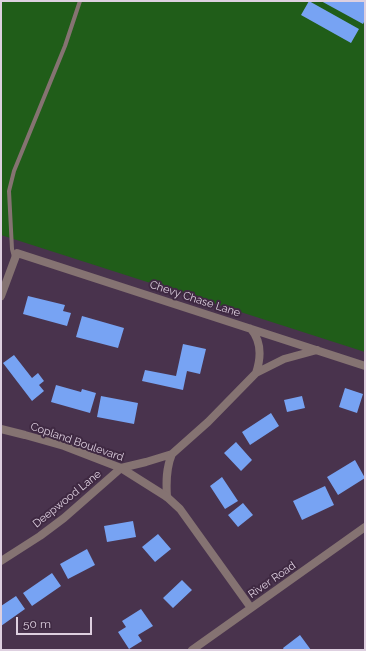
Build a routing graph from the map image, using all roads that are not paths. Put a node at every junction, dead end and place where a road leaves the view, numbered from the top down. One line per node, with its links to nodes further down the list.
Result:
1 (80, 1): 2 (lane)
2 (16, 257): 3 (street); 4 (street, Chevy Chase Lane)
3 (1, 296)
4 (251, 328): 5 (street, Chevy Chase Lane); 7 (street)
5 (318, 350): 6 (street, Chevy Chase Lane); 7 (street, Deepwood Lane)
6 (365, 366)
7 (256, 373): 9 (street, Deepwood Lane)
8 (1, 429): 10 (street, Copland Boulevard)
9 (172, 454): 10 (street, Deepwood Lane); 11 (street)
10 (121, 468): 11 (street, Copland Boulevard); 13 (street, Deepwood Lane)
11 (166, 497): 14 (street, Copland Boulevard)
12 (365, 528): 14 (street, River Road)
13 (1, 561)
14 (251, 608): 15 (street, River Road)
15 (192, 650)

